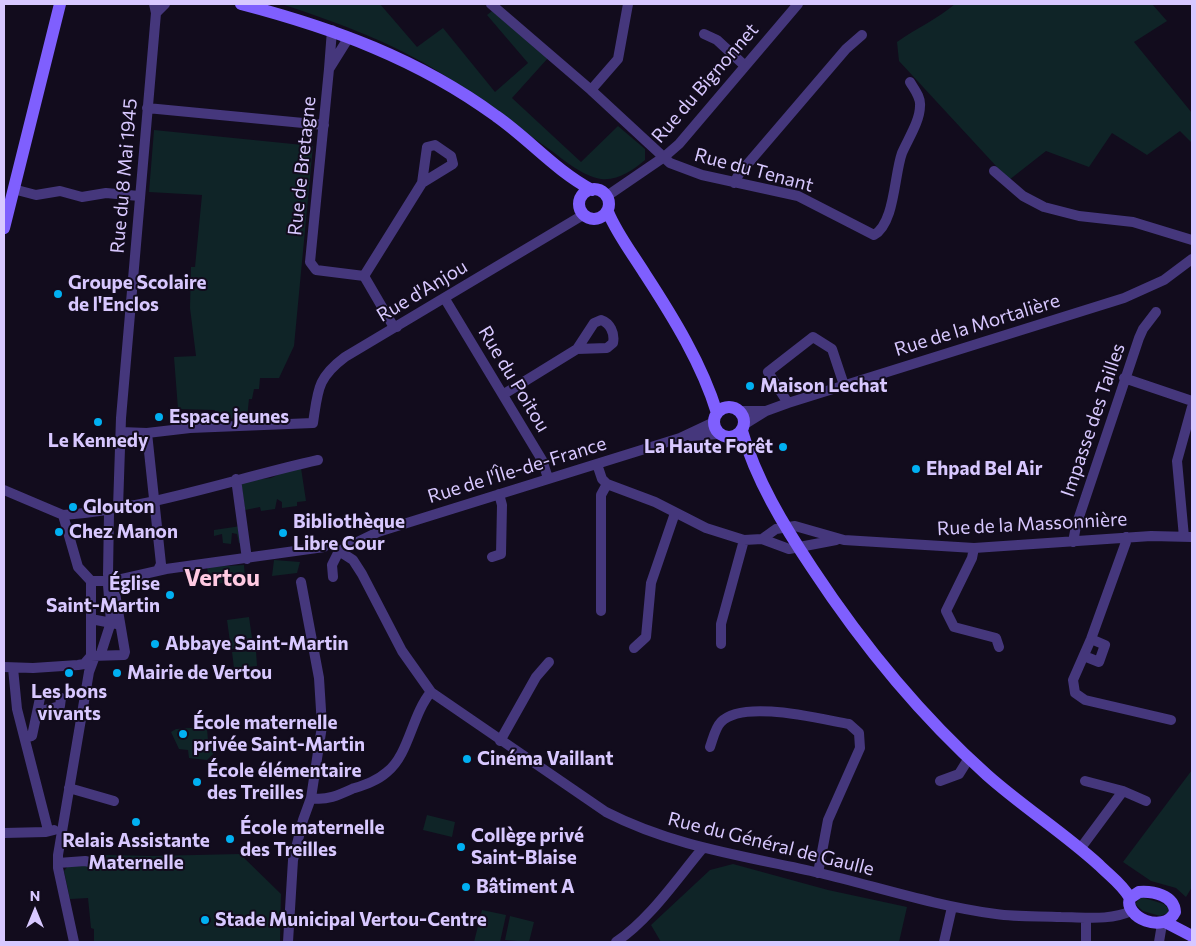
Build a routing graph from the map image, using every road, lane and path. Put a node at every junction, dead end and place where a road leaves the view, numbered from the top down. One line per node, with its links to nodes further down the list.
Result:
1 (60, 4): 23 (street)
2 (165, 4): 7 (street, Rue du 8 Mai 1945)
3 (241, 4): 8 (street)
4 (491, 4): 15 (street, Rue du Tenant)
5 (628, 4): 15 (street)
6 (798, 4): 12 (street, Rue du Bignonnet)
7 (155, 8): 16 (street, Rue du 8 Mai 1945)
8 (332, 30): 11 (street); 13 (street, Rue de Bretagne)
9 (704, 34): 12 (street)
10 (862, 35): 22 (street)
11 (349, 37): 13 (street, Rue de Bretagne); 18 (street)
12 (744, 65): 19 (street, Rue du Bignonnet)
13 (330, 69): 17 (street, Rue de Bretagne)
14 (910, 82): 22 (street, Rue du Tenant)
15 (590, 90): 19 (street, Rue du Tenant)
16 (147, 108): 17 (street); 25 (street, Rue du 8 Mai 1945)
17 (324, 125): 33 (street, Rue de Bretagne)
18 (544, 155): 24 (street); 27 (street)
19 (664, 157): 22 (street, Rue du Tenant); 26 (street, Rue du Bignonnet)
20 (994, 171): 31 (street)
21 (422, 183): 33 (street)
22 (734, 183)
23 (13, 189): 25 (street); 30 (street)
24 (592, 190): 26 (street); 27 (street)
25 (139, 196): 49 (street, Rue du 8 Mai 1945)
26 (607, 196): 29 (street)
27 (580, 202): 28 (street)
28 (584, 215): 29 (street); 34 (street, Rue d'Anjou)
29 (602, 215): 38 (street)
30 (4, 228)
31 (1192, 240)
32 (1192, 259): 40 (street, Rue de la Mortalière)
33 (364, 276): 36 (street)
34 (445, 299): 36 (street, Rue d'Anjou); 41 (street, Rue du Poitou)
35 (1156, 312): 39 (street, Impasse des Tailles)
36 (397, 327): 50 (street, Rue d'Anjou)
37 (577, 349): 41 (street)
38 (704, 377): 45 (street); 47 (street)
39 (1124, 378): 42 (street); 69 (street, Impasse des Tailles)
40 (844, 385): 43 (street, Rue de la Mortalière); 43 (street)
41 (504, 394): 54 (street, Rue du Poitou)
42 (1192, 401)
43 (788, 403): 46 (street, Rue de la Mortalière)
44 (1192, 407): 65 (street)
45 (735, 409): 46 (street, Rue de la Mortalière); 47 (street); 48 (street)
46 (766, 411): 48 (street, Rue de la Mortalière)
47 (720, 426): 48 (street); 52 (street, Rue de l'Île-de-France); 53 (street)
48 (743, 428): 53 (street)
49 (121, 432): 50 (street); 60 (street, Rue du 8 Mai 1945)
50 (148, 433): 59 (street)
51 (318, 460): 55 (street)
52 (597, 464): 54 (street, Rue de l'Île-de-France); 56 (street)
53 (754, 464): 63 (street)
54 (548, 478): 58 (street, Rue de l'Île-de-France)
55 (236, 479): 59 (street); 75 (street)
56 (607, 484): 61 (street); 81 (street)
57 (4, 490): 62 (street)
58 (499, 494): 73 (street, Rue de l'Île-de-France); 74 (street)
59 (153, 502): 60 (street); 76 (street)
60 (113, 511): 62 (street); 80 (street, Rue du 8 Mai 1945)
61 (675, 512): 67 (street); 87 (street)
62 (63, 515): 78 (street)
63 (786, 526): 66 (street); 68 (street, Rue de la Massonnière); 71 (street)
64 (1126, 537): 65 (street, Rue de la Massonnière); 69 (street, Rue de la Massonnière); 84 (street)
65 (1188, 537)
66 (762, 539): 67 (street); 71 (street, Rue de la Massonnière)
67 (744, 540): 85 (street)
68 (844, 540): 71 (street, Rue de la Massonnière); 72 (street, Rue de la Massonnière)
69 (1073, 542): 72 (street, Rue de la Massonnière)
70 (324, 547): 75 (street)
71 (799, 548): 101 (street)
72 (974, 548): 86 (street)
73 (339, 551): 77 (street); 93 (street, Rue du Général de Gaulle)
74 (492, 557)
75 (247, 559): 76 (street)
76 (158, 570): 80 (street)
77 (333, 577)
78 (91, 581): 80 (street); 88 (street)
79 (301, 582): 106 (street)
80 (110, 584): 83 (street); 88 (street)
81 (601, 611)
82 (96, 620): 83 (street)
83 (115, 623): 88 (street)
84 (1091, 639): 89 (street); 89 (street)
85 (720, 644)
86 (999, 647)
87 (634, 648)
88 (96, 655): 92 (street)
89 (1084, 656): 97 (street)
90 (549, 662): 99 (street)
91 (9, 668): 92 (street); 98 (street)
92 (86, 668): 104 (street)
93 (431, 692): 99 (street, Rue du Général de Gaulle); 106 (street)
94 (40, 698): 96 (street)
95 (61, 698): 96 (street)
96 (37, 712): 98 (street)
97 (1171, 720)
98 (25, 738): 110 (street)
99 (500, 741): 113 (street, Rue du Général de Gaulle)
100 (710, 747): 118 (street)
101 (969, 758): 102 (street); 114 (street)
102 (940, 781)
103 (1085, 781): 105 (street)
104 (69, 788): 107 (street); 109 (street)
105 (1123, 791): 108 (street); 114 (street)
106 (312, 798): 128 (street)
107 (114, 801)
108 (1146, 801)
109 (62, 829): 110 (street); 112 (street)
110 (47, 831): 111 (street); 112 (street)
111 (4, 833)
112 (60, 841): 117 (street)
113 (702, 849): 118 (street, Rue du Général de Gaulle); 129 (street)
114 (1080, 849): 115 (street)
115 (1092, 858): 119 (street); 120 (street)
116 (104, 865): 117 (street)
117 (58, 866): 127 (street)
118 (818, 873): 121 (street, Rue du Général de Gaulle)
119 (1142, 892): 120 (street); 123 (street)
120 (1130, 898): 122 (street)
121 (952, 907): 124 (street, Rue du Général de Gaulle); 130 (street)
122 (1131, 911): 124 (street, Rue du Général de Gaulle); 125 (street)
123 (1175, 912): 125 (street); 126 (street)
124 (1086, 918): 131 (street)
125 (1164, 923): 126 (street); 132 (street)
126 (1192, 935)
127 (74, 942)
128 (288, 942)
129 (616, 942)
130 (944, 942)
131 (1086, 942)
132 (1159, 942)

